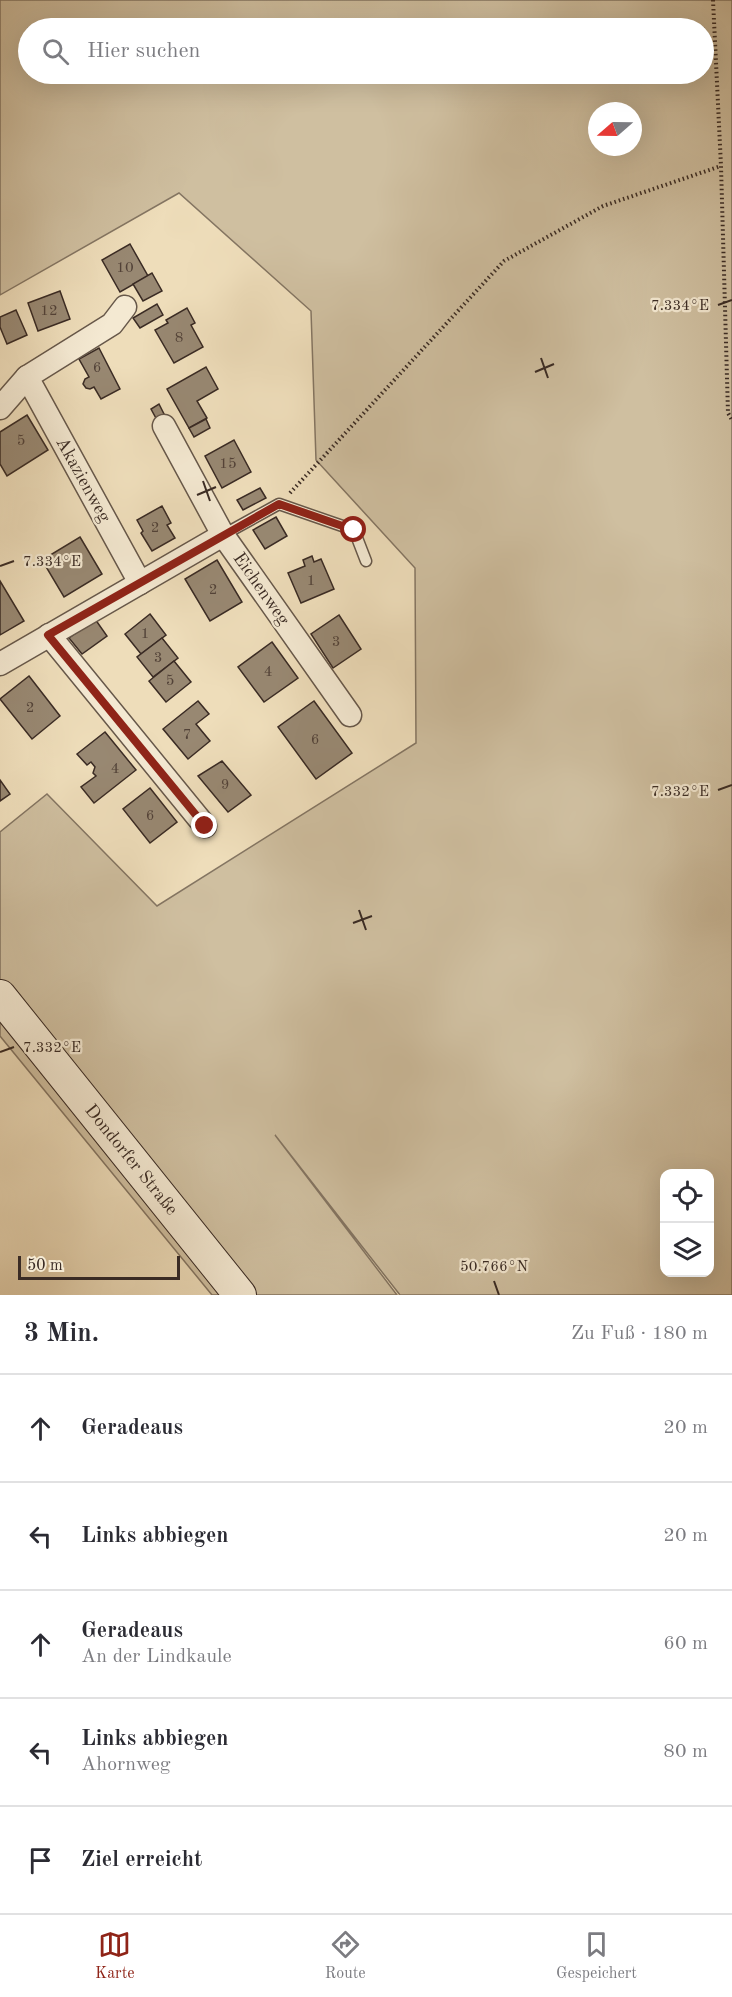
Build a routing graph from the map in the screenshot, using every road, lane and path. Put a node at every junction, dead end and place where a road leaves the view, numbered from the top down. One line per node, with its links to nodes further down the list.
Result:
1 (713, 0): 2 (path)
2 (714, 18)
3 (714, 21): 4 (path)
4 (721, 166): 8 (path); 10 (path)
5 (125, 307): 6 (street)
6 (27, 377): 7 (street); 13 (street, Akazienweg)
7 (0, 408)
8 (732, 420)
9 (164, 426): 11 (street, Eichenweg)
10 (279, 504): 11 (lane); 12 (lane)
11 (223, 535): 13 (street); 16 (street, Eichenweg)
12 (366, 561)
13 (140, 583): 14 (street)
14 (48, 635): 15 (street); 17 (street)
15 (0, 664)
16 (350, 715)
17 (205, 826)
18 (0, 996): 19 (main road, Dondorfer Straße)
19 (240, 1295)

